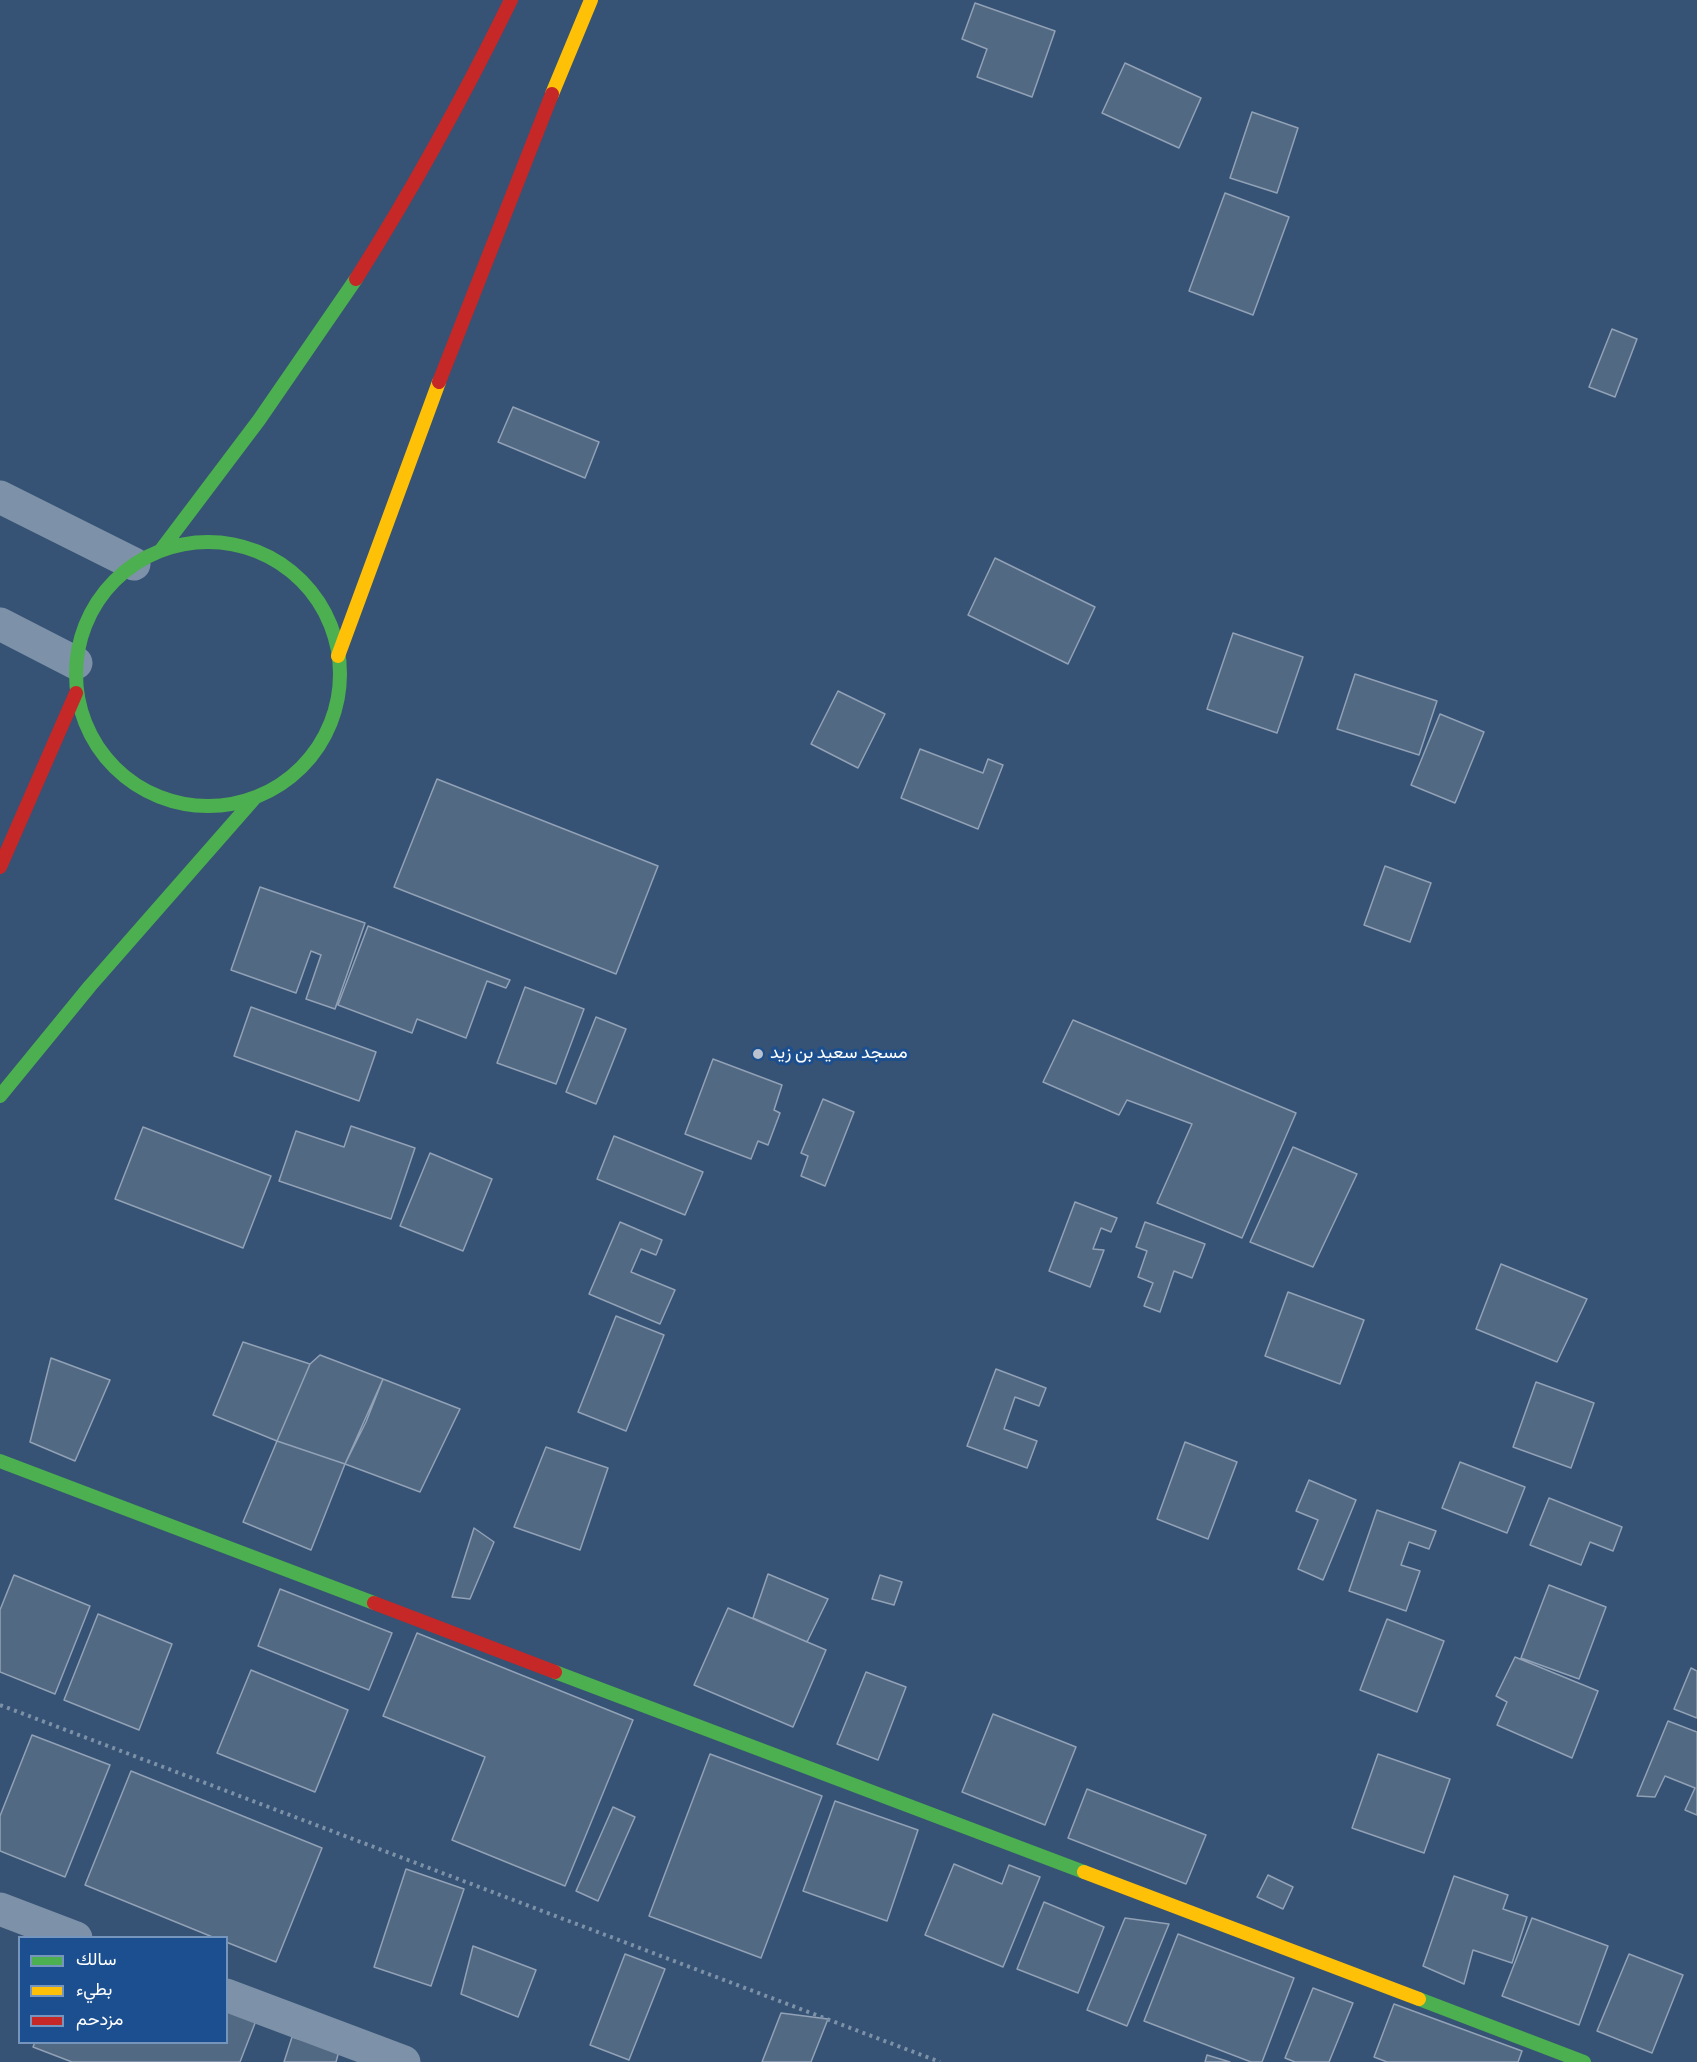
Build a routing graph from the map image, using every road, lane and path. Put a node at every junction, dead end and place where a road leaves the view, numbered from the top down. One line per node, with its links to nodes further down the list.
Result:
1 (511, 0): 4 (main road)
2 (591, 0): 6 (main road)
3 (0, 497): 4 (street)
4 (148, 557): 6 (main road); 7 (main road)
5 (0, 624): 7 (street)
6 (338, 656): 8 (main road)
7 (76, 678): 8 (main road); 9 (main road)
8 (254, 799): 10 (main road)
9 (0, 867)
10 (0, 1096)
11 (0, 1461): 18 (main road)
12 (0, 1705): 17 (path)
13 (0, 1909): 14 (street)
14 (71, 1936)
15 (228, 1996): 16 (street)
16 (404, 2062)
17 (940, 2062)
18 (1584, 2062)

